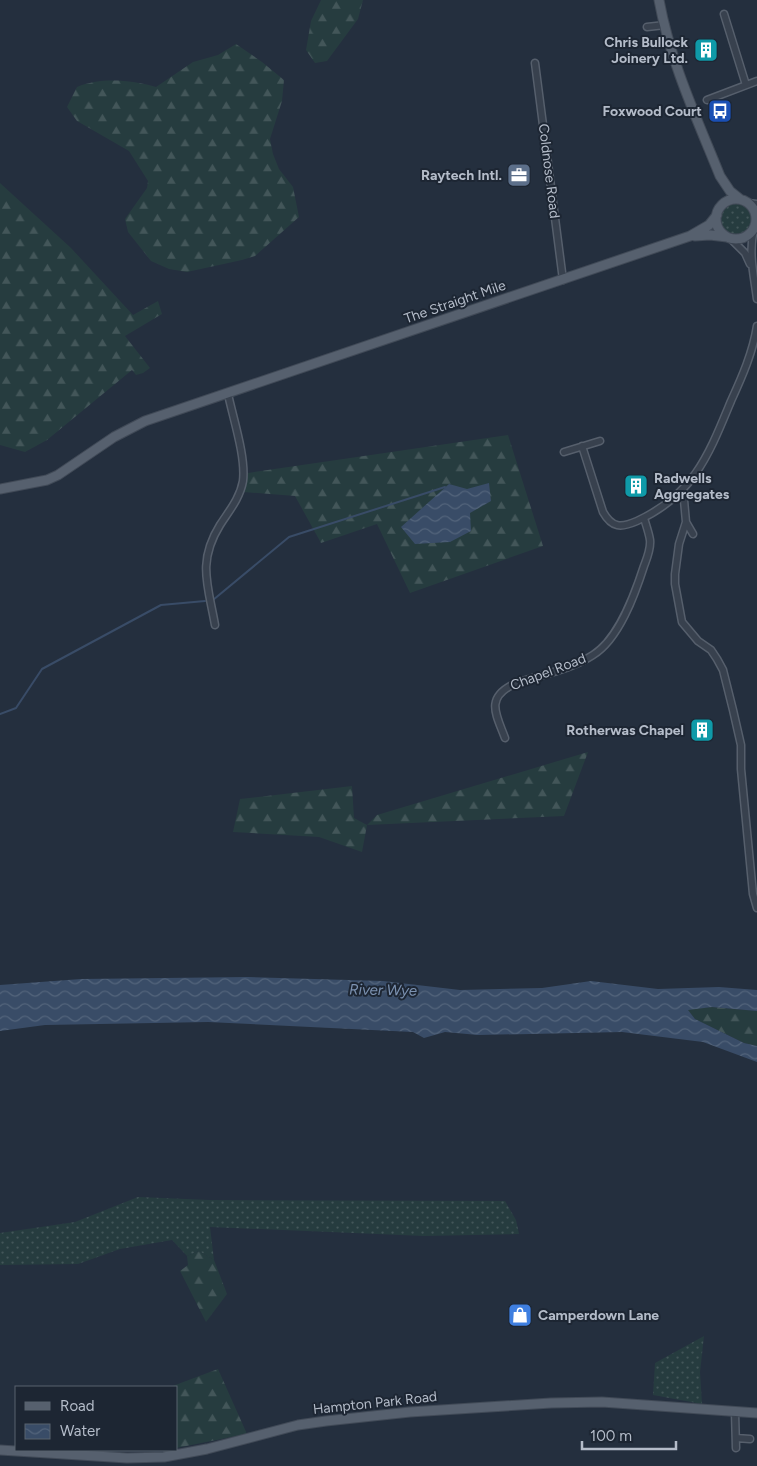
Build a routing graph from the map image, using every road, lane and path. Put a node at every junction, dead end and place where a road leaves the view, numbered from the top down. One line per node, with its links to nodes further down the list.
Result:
1 (659, 0): 3 (main road)
2 (724, 14): 7 (street)
3 (665, 25): 4 (street); 9 (main road)
4 (648, 27)
5 (535, 63): 17 (street, Coldnose Road)
6 (757, 81): 7 (street)
7 (746, 85): 8 (street)
8 (707, 100)
9 (720, 176): 10 (main road); 11 (main road)
10 (748, 202): 11 (main road); 13 (main road)
11 (721, 206): 12 (main road)
12 (716, 216): 14 (main road, The Straight Mile); 15 (main road)
13 (756, 225): 15 (main road); 16 (street)
14 (690, 236): 15 (main road, The Straight Mile); 17 (main road, The Straight Mile)
15 (729, 238): 16 (street)
16 (752, 267): 18 (street)
17 (563, 280): 20 (main road, The Straight Mile)
18 (757, 299)
19 (757, 326): 25 (street)
20 (228, 394): 24 (main road, The Straight Mile); 29 (street)
21 (600, 440): 22 (street)
22 (582, 446): 23 (street); 26 (street)
23 (564, 452)
24 (0, 489)
25 (683, 489): 26 (street); 27 (street)
26 (644, 518): 30 (street, Chapel Road)
27 (686, 522): 28 (street); 31 (street)
28 (693, 534)
29 (215, 625)
30 (506, 738)
31 (757, 908)
32 (735, 1412): 33 (main road, Hampton Park Road); 34 (street); 39 (main road, Hampton Park Road)
33 (757, 1413)
34 (736, 1438): 35 (street); 36 (street)
35 (750, 1439)
36 (736, 1448)
37 (0, 1450): 38 (main road, Hampton Park Road)
38 (15, 1451)
39 (16, 1451)

